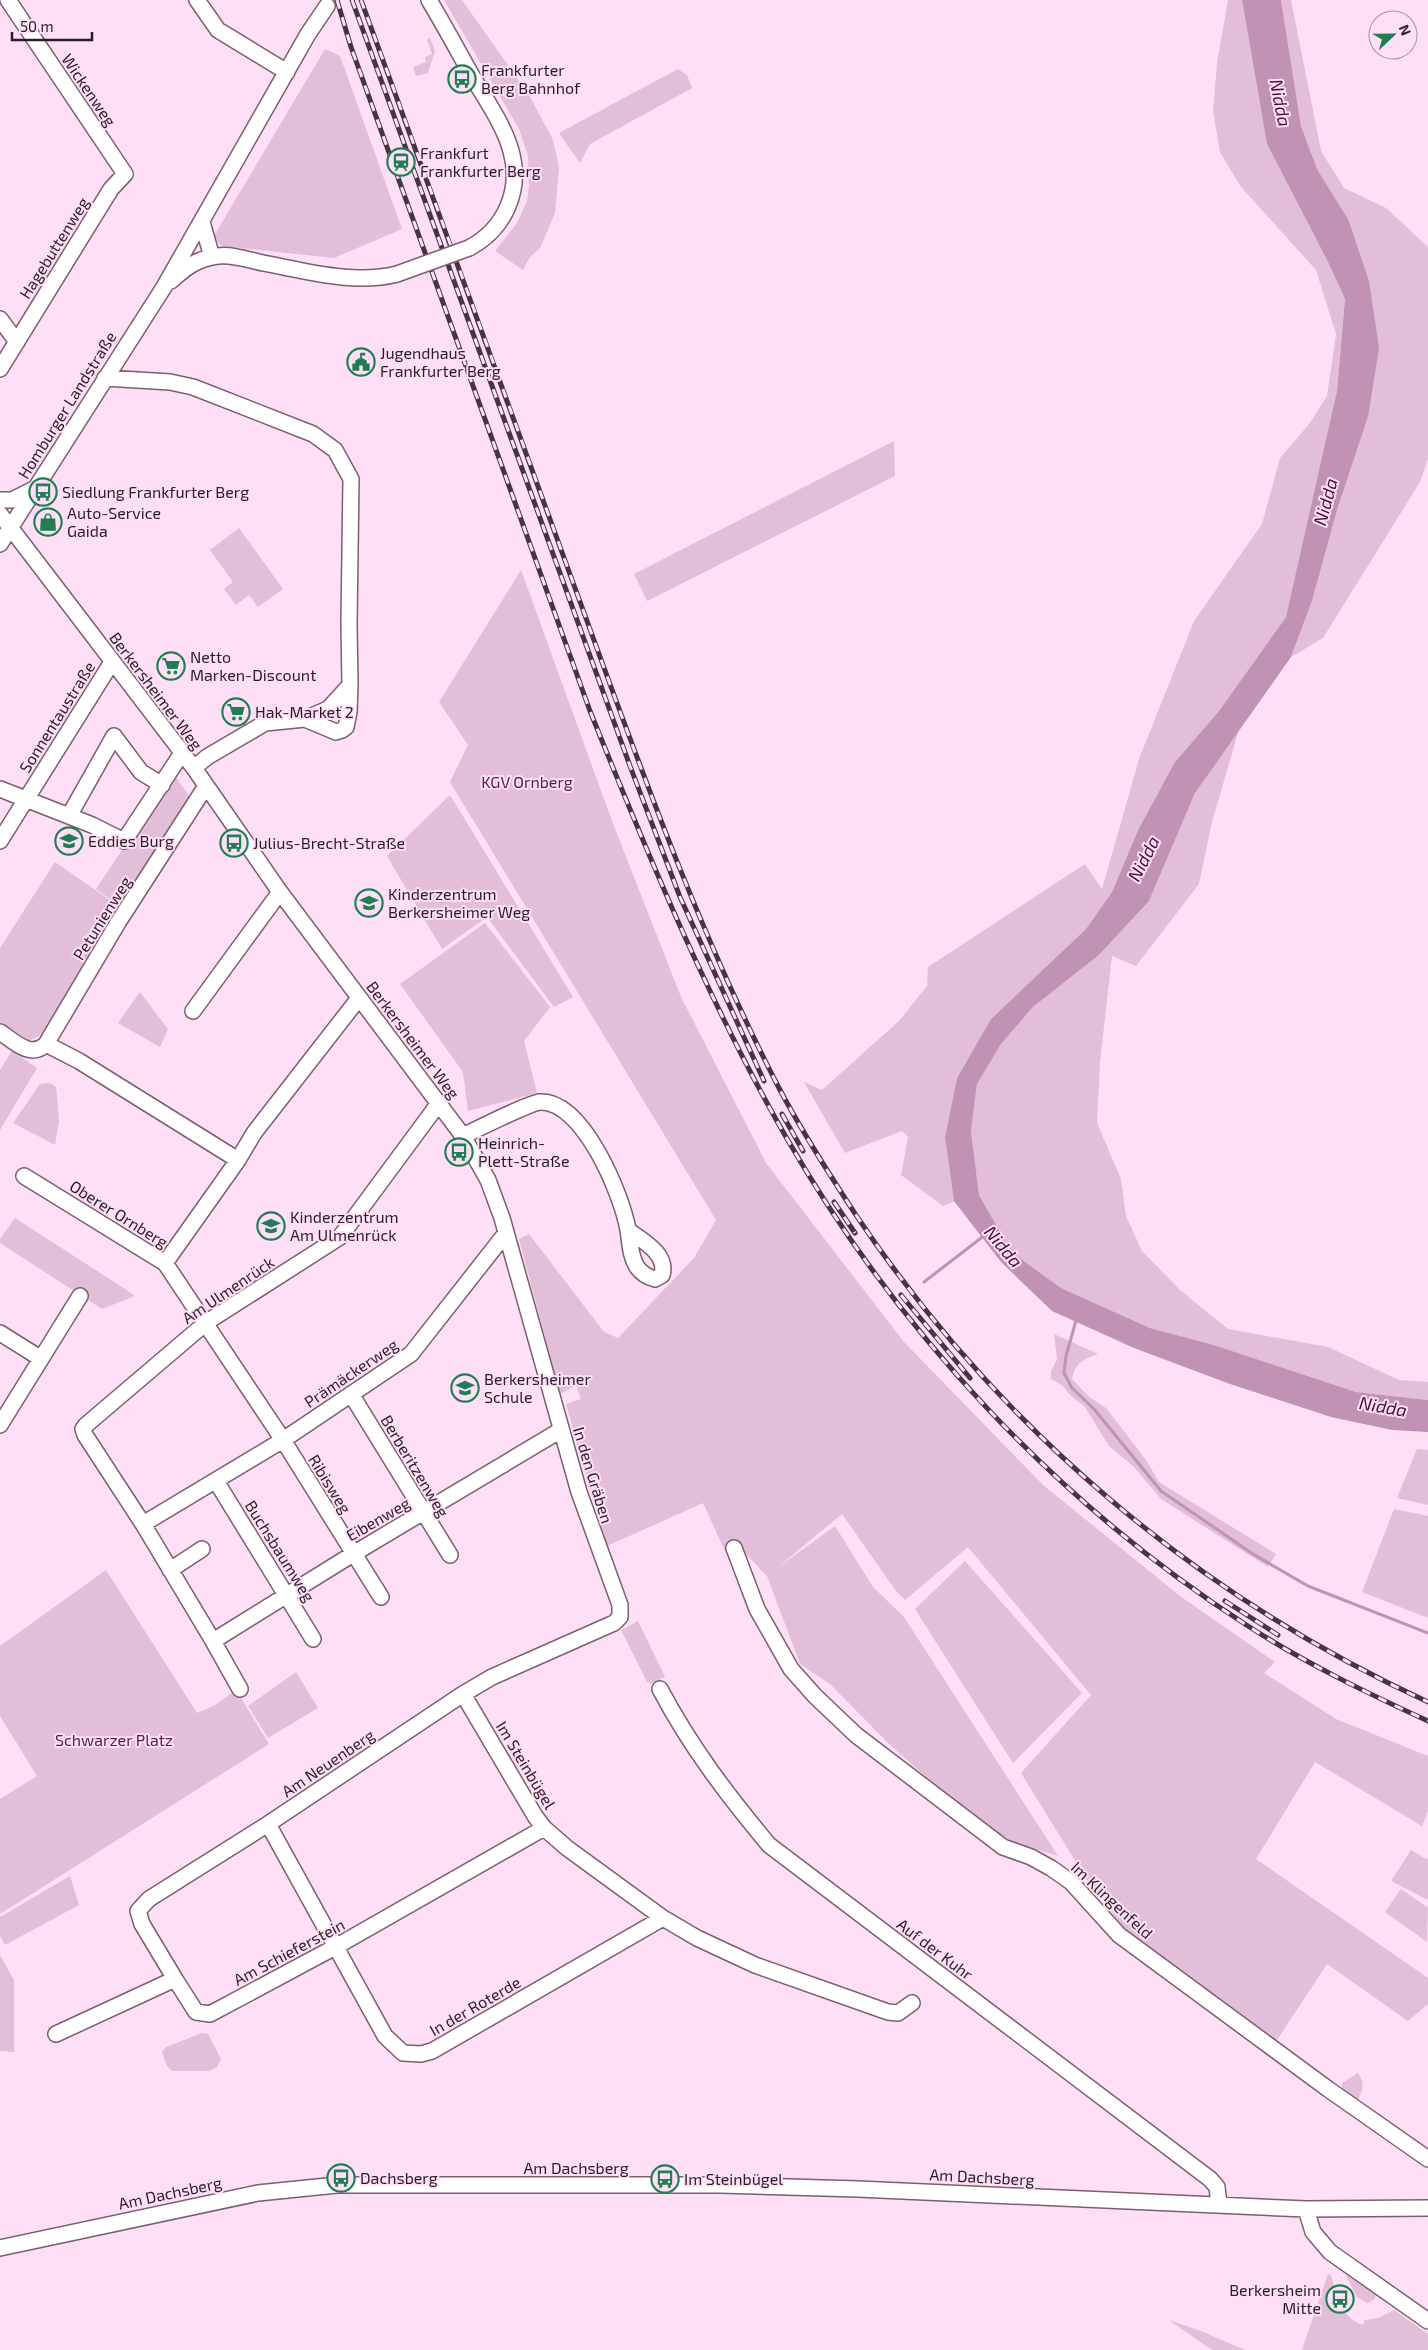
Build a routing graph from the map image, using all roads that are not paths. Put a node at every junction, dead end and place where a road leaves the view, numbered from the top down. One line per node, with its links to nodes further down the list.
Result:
1 (8, 0): 6 (street, Wickenweg)
2 (197, 0): 5 (street)
3 (429, 0): 8 (street, Homburger Landstraße, bridge)
4 (327, 6): 5 (street, Homburger Landstraße)
5 (287, 72): 7 (street, Homburger Landstraße)
6 (125, 174): 11 (street, Hagebuttenweg)
7 (202, 222): 8 (street); 9 (street, Homburger Landstraße)
8 (212, 257): 9 (street, Homburger Landstraße)
9 (164, 287): 13 (street, Homburger Landstraße)
10 (0, 319): 11 (street)
11 (16, 342): 12 (street, Hagebuttenweg)
12 (0, 369)
13 (106, 378): 14 (street, Homburger Landstraße); 20 (street)
14 (34, 489): 15 (street); 17 (street, Homburger Landstraße)
15 (0, 500)
16 (0, 514): 17 (street, Berkersheimer Weg)
17 (11, 527): 18 (street, Homburger Landstraße); 19 (street, Berkersheimer Weg)
18 (0, 544)
19 (112, 662): 22 (street, Berkersheimer Weg); 27 (street, Sonnentaustraße)
20 (350, 685): 21 (street); 21 (street)
21 (305, 719): 23 (street)
22 (182, 753): 23 (street, Berkersheimer Weg); 24 (street)
23 (194, 768): 25 (street, Berkersheimer Weg)
24 (162, 785): 28 (street); 28 (street)
25 (206, 786): 30 (street, Berkersheimer Weg); 34 (street, Petunienweg)
26 (0, 789): 27 (street)
27 (26, 800): 28 (street); 29 (street, Sonnentaustraße)
28 (69, 816)
29 (0, 841)
30 (280, 892): 31 (street, Berkersheimer Weg); 32 (street)
31 (359, 998): 35 (street, Berkersheimer Weg); 37 (street, Oberer Ornberg)
32 (193, 1010)
33 (2, 1038): 34 (street)
34 (46, 1044): 37 (street)
35 (439, 1103): 36 (street, Berkersheimer Weg); 44 (street, Am Ulmenrück)
36 (463, 1136): 39 (street, Berkersheimer Weg); 40 (street)
37 (238, 1160): 42 (street, Oberer Ornberg)
38 (24, 1176): 42 (street, Oberer Ornberg)
39 (502, 1218): 41 (street, In den Gräben)
40 (628, 1230)
41 (506, 1234): 47 (street, Prämäckerweg); 49 (street, In den Gräben)
42 (165, 1263): 44 (street)
43 (80, 1296): 46 (street)
44 (207, 1322): 50 (street); 53 (street, Am Ulmenrück)
45 (0, 1333): 46 (street)
46 (40, 1358): 48 (street)
47 (351, 1394): 50 (street, Prämäckerweg); 52 (street, Berberitzenweg)
48 (0, 1425)
49 (561, 1430): 52 (street, Eibenweg); 61 (street, In den Gräben)
50 (284, 1440): 51 (street, Prämäckerweg); 56 (street, Ribisweg)
51 (216, 1481): 53 (street, Prämäckerweg); 59 (street, Buchsbaumweg)
52 (423, 1513): 56 (street, Eibenweg); 57 (street, Berberitzenweg)
53 (143, 1524): 58 (street)
54 (734, 1548): 74 (street, Im Klingenfeld)
55 (202, 1550): 58 (street)
56 (353, 1554): 59 (street, Eibenweg); 60 (street, Ribisweg)
57 (450, 1555)
58 (170, 1570): 63 (street)
59 (288, 1596): 62 (street, Buchsbaumweg); 63 (street, Eibenweg)
60 (380, 1597)
61 (614, 1623): 66 (street, Am Neuenberg)
62 (313, 1639)
63 (214, 1641): 64 (street)
64 (240, 1689)
65 (660, 1689): 75 (street, Auf der Kuhr)
66 (463, 1694): 67 (street, Am Neuenberg); 68 (street, Im Steinbügel)
67 (268, 1824): 70 (street, In der Roterde); 71 (street, Am Neuenberg)
68 (544, 1828): 69 (street, Im Steinbügel); 70 (street, Am Schieferstein)
69 (663, 1918): 70 (street, In der Roterde); 72 (street, Im Steinbügel)
70 (336, 1946): 71 (street, Am Schieferstein)
71 (174, 1979): 73 (street)
72 (912, 2003)
73 (56, 2034)
74 (1428, 2159)
75 (1219, 2204): 77 (street, Am Dachsberg); 78 (street, Am Dachsberg)
76 (1428, 2208): 77 (street, Am Dachsberg)
77 (1306, 2210): 79 (street)
78 (0, 2248)
79 (1428, 2321)

